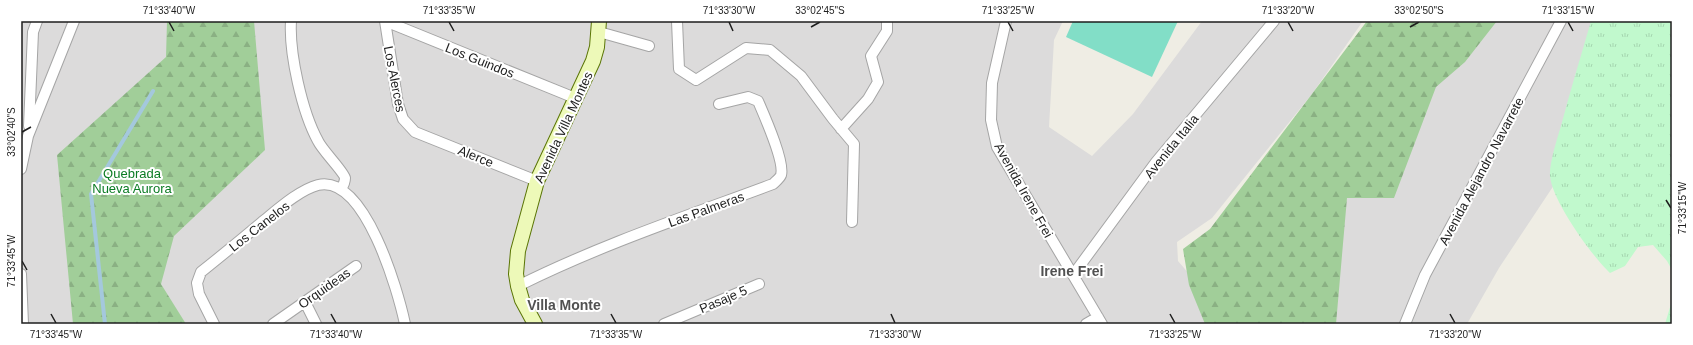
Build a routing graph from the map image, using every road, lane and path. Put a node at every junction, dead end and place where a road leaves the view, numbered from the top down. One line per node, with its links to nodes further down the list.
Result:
1 (37, 21): 16 (street)
2 (74, 21): 16 (street)
3 (291, 21): 19 (street)
4 (385, 21): 12 (street, Los Guindos); 15 (street, Los Alerces)
5 (677, 21): 14 (street)
6 (887, 21): 14 (street)
7 (1006, 21): 23 (street, Avenida Irene Frei)
8 (1274, 21): 23 (street, Avenida Italia)
9 (1561, 21): 36 (street, Avenida Alejandro Navarrete)
10 (599, 26): 11 (street); 12 (street, Avenida Villa Montes)
11 (649, 46)
12 (575, 98): 18 (street, Avenida Villa Montes)
13 (719, 104): 25 (street, Las Palmeras)
14 (841, 129): 20 (street)
15 (415, 132): 18 (street, Alerce)
16 (28, 136): 17 (street)
17 (21, 169)
18 (537, 181): 25 (street, Avenida Villa Montes)
19 (341, 189): 29 (street, Los Canelos); 32 (street)
20 (852, 222)
21 (356, 266): 26 (street, Orquideas)
22 (21, 274): 28 (street)
23 (1073, 275): 27 (street, Avenida Irene Frei)
24 (759, 284): 34 (street, Pasaje 5)
25 (518, 286): 33 (street, Avenida Villa Montes)
26 (305, 302): 30 (street, Orquideas); 31 (street)
27 (1100, 320): 35 (street)
28 (23, 324)
29 (214, 324)
30 (273, 324)
31 (316, 324)
32 (405, 324)
33 (535, 324)
34 (664, 324)
35 (1086, 324)
36 (1405, 324)

